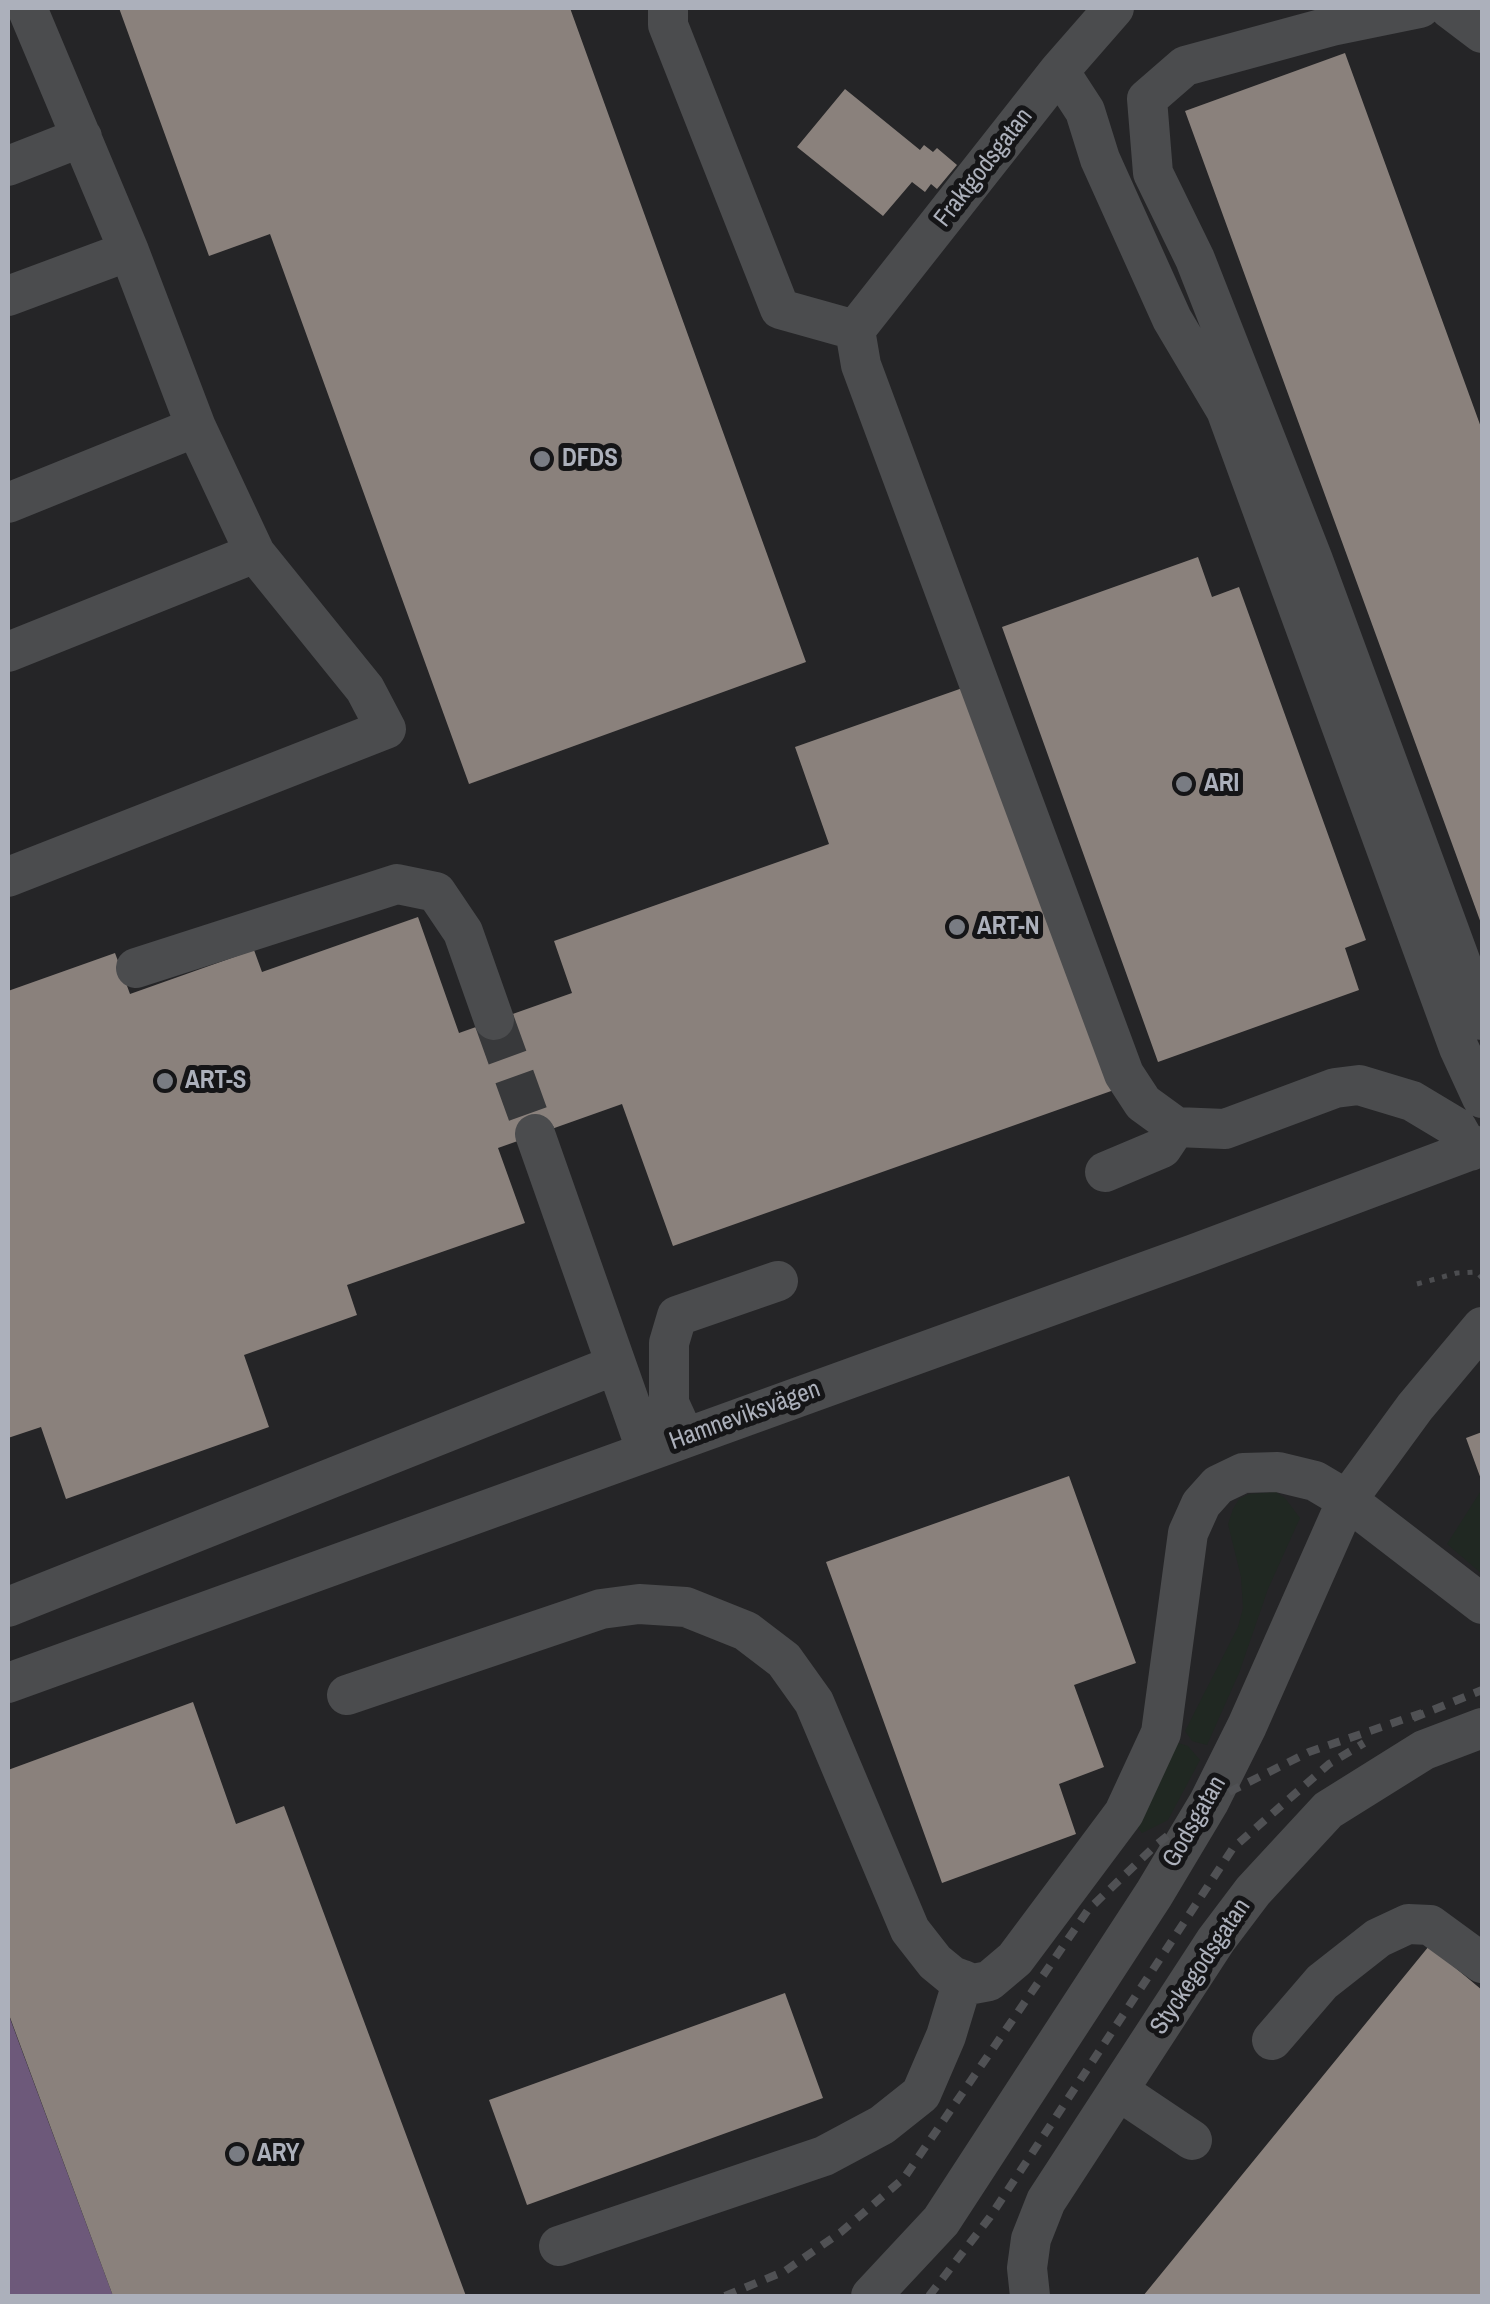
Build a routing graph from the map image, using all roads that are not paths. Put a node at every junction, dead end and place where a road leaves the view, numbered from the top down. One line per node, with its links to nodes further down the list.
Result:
1 (27, 8): 8 (street)
2 (668, 8): 12 (street)
3 (1114, 8): 7 (street, Fraktgodsgatan)
4 (1420, 8): 20 (street)
5 (1449, 8): 6 (street)
6 (1482, 33)
7 (1059, 71): 12 (street, Fraktgodsgatan); 21 (street)
8 (82, 137): 9 (street); 10 (street)
9 (8, 166)
10 (128, 251): 11 (street); 13 (street)
11 (8, 296)
12 (855, 330): 22 (street)
13 (196, 427): 14 (street); 15 (street)
14 (8, 502)
15 (255, 553): 16 (street); 17 (street)
16 (8, 652)
17 (8, 876)
18 (136, 968): 19 (street)
19 (494, 1020)
20 (1482, 1020)
21 (1482, 1098)
22 (1176, 1128): 24 (street); 25 (street)
23 (535, 1134): 28 (street)
24 (1476, 1149): 29 (street, Hamneviksvägen)
25 (1104, 1172)
26 (778, 1281): 29 (street)
27 (1482, 1328): 31 (street, Godsgatan)
28 (614, 1365): 30 (street); 33 (street)
29 (685, 1438): 30 (street, Hamneviksvägen)
30 (647, 1452): 34 (street, Hamneviksvägen)
31 (1347, 1500): 32 (street); 38 (street); 43 (street, Godsgatan)
32 (1482, 1604)
33 (8, 1606)
34 (8, 1683)
35 (348, 1695): 38 (street)
36 (1482, 1728): 40 (street, Styckegodsgatan)
37 (1482, 1963): 39 (street)
38 (963, 1980): 42 (street)
39 (1272, 2040)
40 (1119, 2090): 41 (street); 44 (street, Styckegodsgatan)
41 (1192, 2140)
42 (559, 2246)
43 (872, 2296)
44 (1030, 2296)

